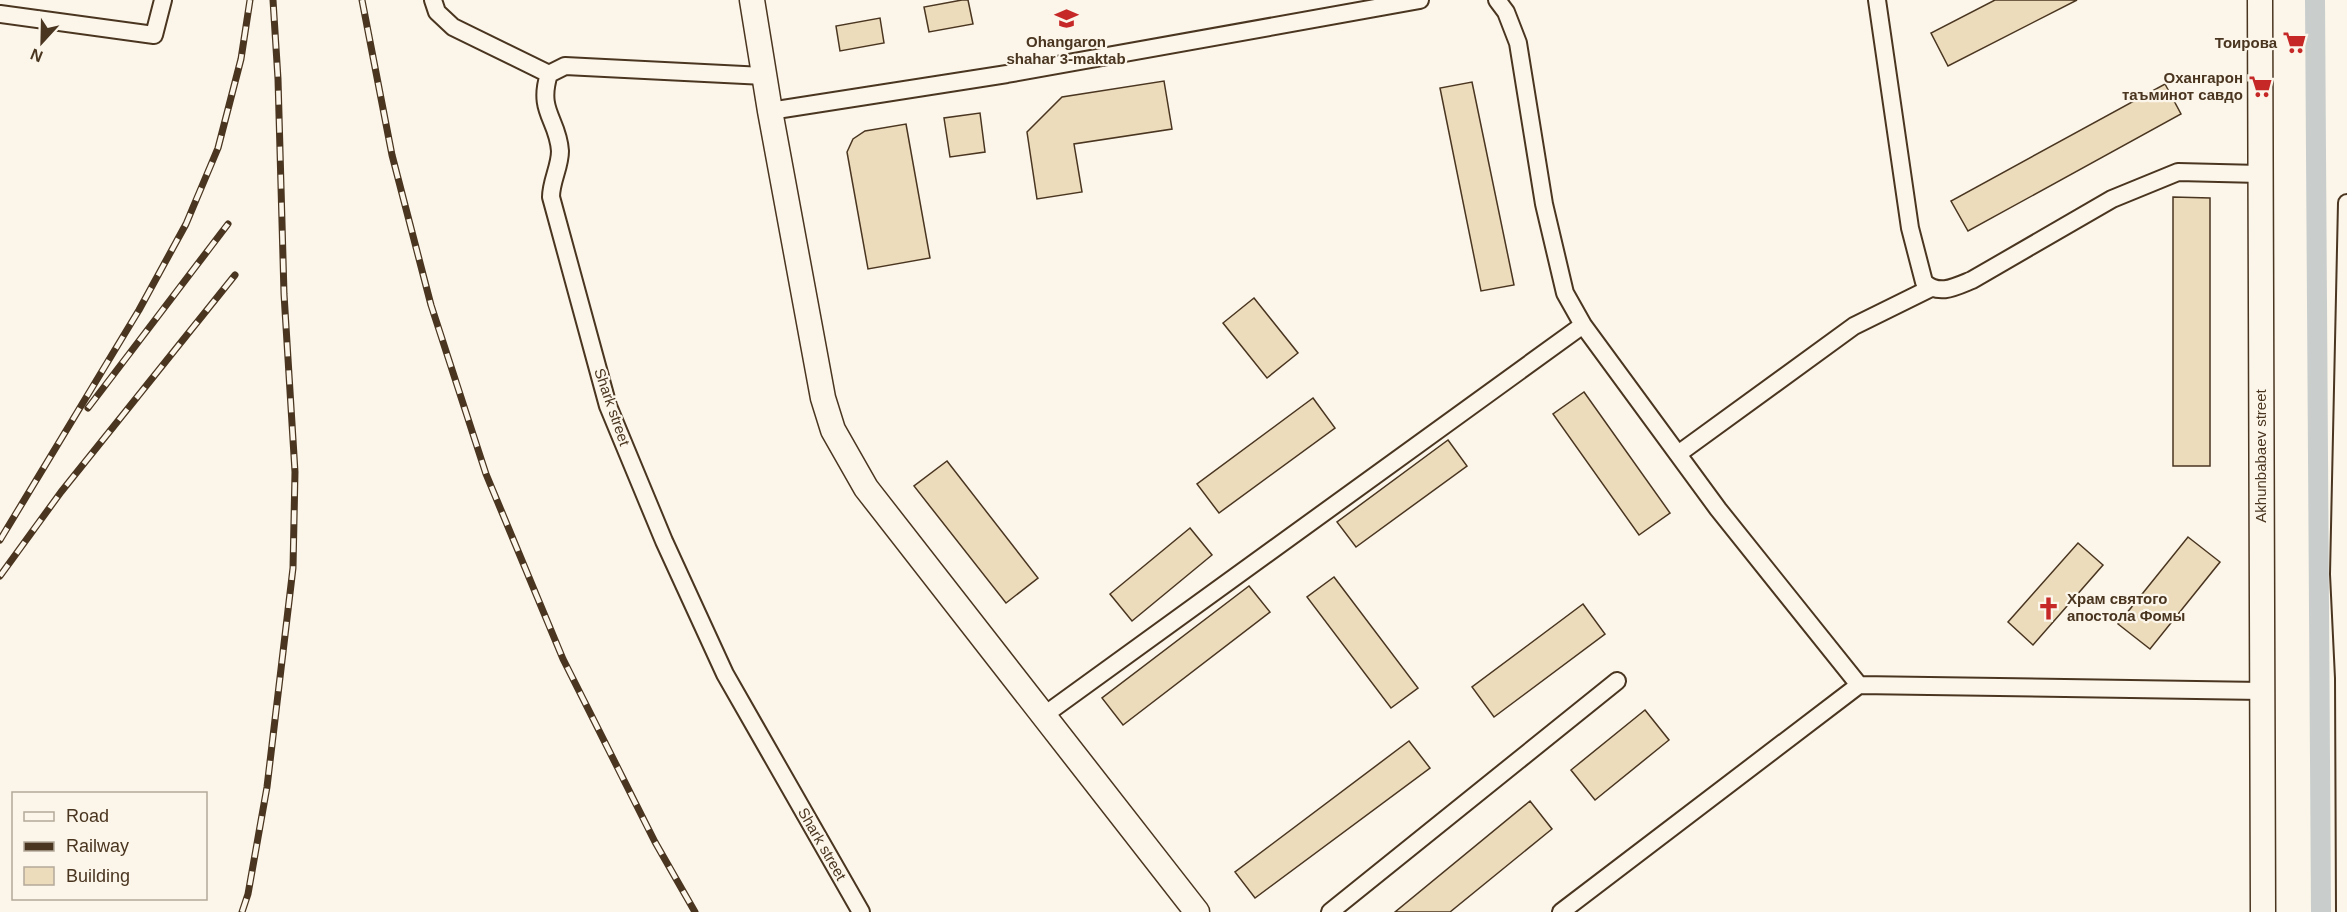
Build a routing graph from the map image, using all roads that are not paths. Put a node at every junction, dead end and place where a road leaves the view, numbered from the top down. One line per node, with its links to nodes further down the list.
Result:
1 (163, 0): 8 (street)
2 (433, 0): 9 (street)
3 (752, 0): 10 (main road)
4 (1420, 0): 11 (street)
5 (1497, 0): 15 (street)
6 (1877, 0): 14 (street)
7 (2260, 0): 12 (main road, Akhunbabaev street)
8 (0, 14)
9 (549, 74): 10 (street); 24 (street, Shark street)
10 (765, 76): 11 (main road)
11 (770, 111): 22 (main road)
12 (2260, 174): 14 (street); 21 (main road, Akhunbabaev street)
13 (2347, 203): 17 (street)
14 (1931, 288): 16 (street)
15 (1583, 325): 16 (street); 22 (street)
16 (1678, 454): 20 (street)
17 (2343, 574): 18 (street)
18 (2346, 678): 23 (street)
19 (1617, 681): 26 (street)
20 (1859, 685): 21 (street); 27 (street)
21 (2262, 691): 28 (main road, Akhunbabaev street)
22 (1043, 716): 25 (main road)
23 (2345, 795): 29 (street)
24 (861, 912)
25 (1197, 912)
26 (1330, 912)
27 (1561, 912)
28 (2263, 912)
29 (2345, 912)

